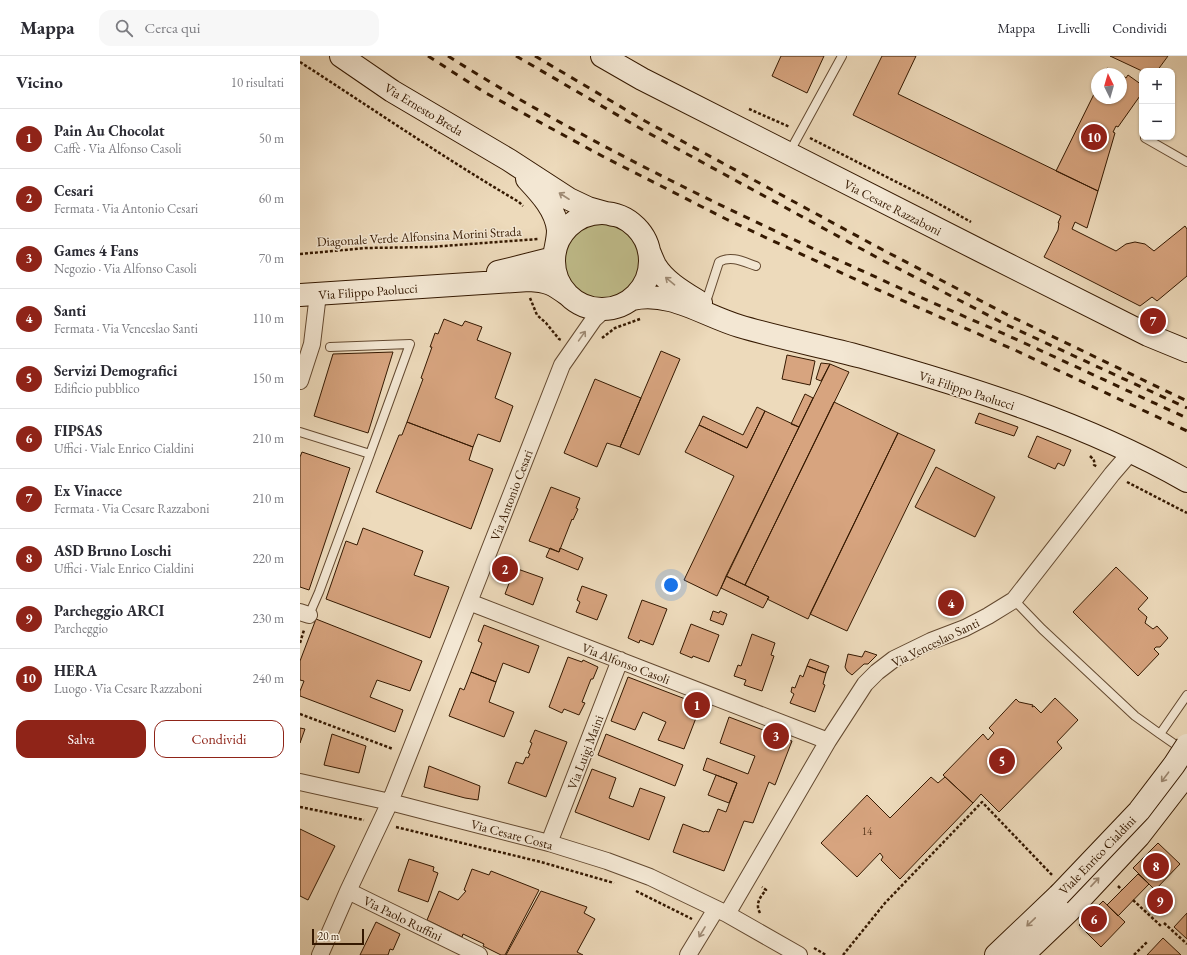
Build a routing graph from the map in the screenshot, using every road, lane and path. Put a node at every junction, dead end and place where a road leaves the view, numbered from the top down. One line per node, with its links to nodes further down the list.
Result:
1 (341, 56): 7 (street, Via Ernesto Breda)
2 (602, 56): 6 (street, Via Cesare Razzaboni)
3 (842, 56): 6 (lane)
4 (300, 62): 9 (path)
5 (1148, 140): 8 (lane)
6 (788, 154): 27 (street, Via Cesare Razzaboni)
7 (509, 160): 10 (street, Via Ernesto Breda, one-way to 7); 11 (street, Via Ernesto Breda)
8 (1187, 162)
9 (524, 207)
10 (614, 214): 11 (street); 12 (street)
11 (545, 244): 13 (path, Diagonale Verde Alfonsina Morini Strada); 15 (street, Via Filippo Paolucci); 17 (street)
12 (649, 250): 19 (street); 20 (street, Via Filippo Paolucci, one-way to 12)
13 (300, 254)
14 (756, 266): 20 (lane)
15 (437, 287): 16 (street, Via Filippo Paolucci); 17 (street, Via Filippo Paolucci)
16 (309, 295): 28 (street)
17 (568, 295): 21 (street)
18 (530, 296): 24 (path)
19 (632, 299): 21 (street); 23 (street, Via Filippo Paolucci)
20 (705, 305): 23 (street, Via Filippo Paolucci)
21 (605, 309): 37 (street, Via Antonio Cesari, one-way to 21)
22 (642, 319): 25 (path)
23 (738, 326): 30 (street, Via Filippo Paolucci)
24 (559, 339)
25 (599, 341)
26 (330, 347): 31 (lane)
27 (1187, 351)
28 (300, 381)
29 (300, 432): 31 (lane)
30 (1131, 452): 33 (street, Via Venceslao Santi); 34 (street, Via Filippo Paolucci)
31 (370, 454): 38 (lane)
32 (1090, 456): 33 (path)
33 (1112, 474): 35 (path); 36 (street, Via Venceslao Santi)
34 (1187, 480)
35 (1187, 513)
36 (1014, 600): 42 (lane); 43 (street, Via Venceslao Santi)
37 (470, 602): 39 (street, Via Alfonso Casoli); 46 (street, Via Antonio Cesari)
38 (305, 613)
39 (620, 660): 43 (street, Via Alfonso Casoli); 52 (street, Via Luigi Maini)
40 (1187, 695): 42 (lane)
41 (300, 714): 46 (path)
42 (1160, 734): 45 (lane)
43 (828, 741): 53 (street, Via Venceslao Santi)
44 (1187, 744): 57 (street, Viale Enrico Cialdini, one-way to 57, bridge)
45 (1187, 752)
46 (408, 755): 49 (street, Via Antonio Cesari)
47 (1187, 774): 57 (street, Viale Enrico Cialdini, one-way to 47)
48 (300, 782): 49 (street, Via Cesare Costa)
49 (390, 802): 51 (street, Via Paolo Ruffini); 52 (street, Via Cesare Costa)
50 (300, 807): 51 (path)
51 (380, 823): 54 (path); 56 (street, Via Paolo Ruffini)
52 (549, 843): 59 (street, Via Cesare Costa)
53 (748, 878): 59 (street, Via Venceslao Santi); 60 (path)
54 (620, 885)
55 (635, 890): 62 (path)
56 (348, 891): 67 (street, Via Paolo Ruffini); 68 (street, Via Paolo Ruffini)
57 (1061, 895): 72 (path); 73 (street, Viale Enrico Cialdini, one-way to 73); 74 (street, Viale Enrico Cialdini)
58 (1133, 900): 63 (path)
59 (722, 911): 62 (street); 70 (street, Via Cesare Costa)
60 (761, 915)
61 (1164, 923): 65 (path)
62 (706, 925): 69 (street, one-way to 69)
63 (1161, 926)
64 (1147, 942): 75 (path)
65 (1187, 944)
66 (813, 948): 71 (path)
67 (320, 955)
68 (479, 955)
69 (688, 955)
70 (799, 955)
71 (826, 955)
72 (843, 955)
73 (996, 955)
74 (1023, 955)
75 (1134, 955)

